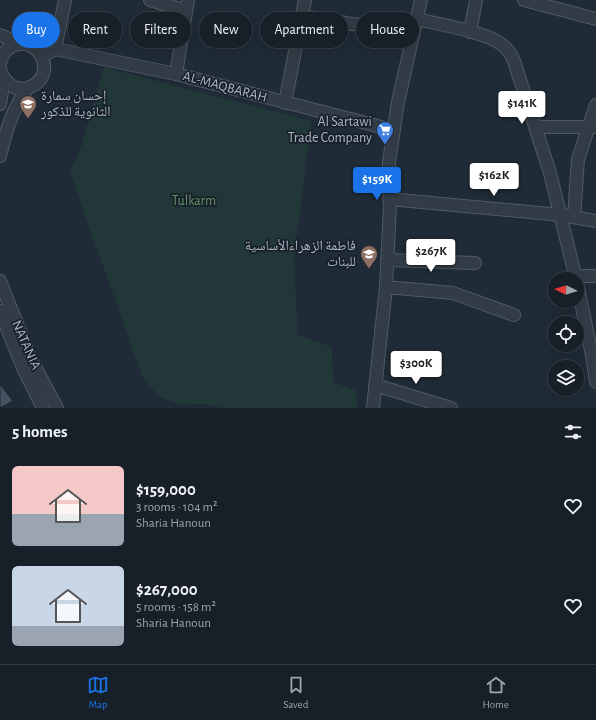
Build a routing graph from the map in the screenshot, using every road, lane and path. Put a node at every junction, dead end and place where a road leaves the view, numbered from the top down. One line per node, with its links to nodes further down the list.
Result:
1 (65, 0): 19 (street)
2 (150, 0): 7 (street)
3 (305, 0): 8 (street)
4 (421, 0): 9 (street)
5 (476, 0): 12 (street)
6 (524, 0): 10 (street)
7 (187, 6): 23 (street)
8 (303, 12)
9 (418, 12)
10 (596, 19)
11 (419, 25): 12 (street)
12 (470, 32): 28 (street)
13 (0, 35): 14 (street)
14 (12, 40)
15 (12, 47): 21 (street)
16 (35, 48): 20 (street)
17 (296, 48): 25 (street)
18 (410, 48): 30 (street)
19 (55, 49): 20 (street); 23 (street, AL-MAQBARAH)
20 (42, 57): 24 (street)
21 (0, 62)
22 (2, 74): 24 (street); 26 (street)
23 (176, 74): 25 (street, AL-MAQBARAH)
24 (28, 88): 31 (street)
25 (285, 103): 30 (street, AL-MAQBARAH)
26 (0, 104)
27 (596, 104): 29 (street)
28 (535, 126): 29 (street); 33 (street)
29 (592, 127): 34 (street)
30 (393, 130): 32 (street)
31 (0, 156)
32 (389, 199): 33 (street); 36 (street)
33 (561, 215): 34 (street); 38 (street)
34 (574, 217): 35 (street)
35 (596, 221)
36 (388, 260): 37 (street); 42 (street)
37 (476, 263)
38 (574, 272)
39 (596, 276): 40 (street)
40 (584, 278)
41 (0, 281): 46 (street, NATANIA)
42 (386, 287): 45 (street); 48 (street)
43 (582, 308): 47 (street)
44 (0, 311): 46 (street, NATANIA)
45 (514, 315)
46 (9, 331): 49 (street, NATANIA); 50 (street, NATANIA)
47 (596, 382)
48 (375, 385): 51 (street); 52 (street)
49 (43, 408)
50 (57, 408)
51 (372, 408)
52 (450, 408)

